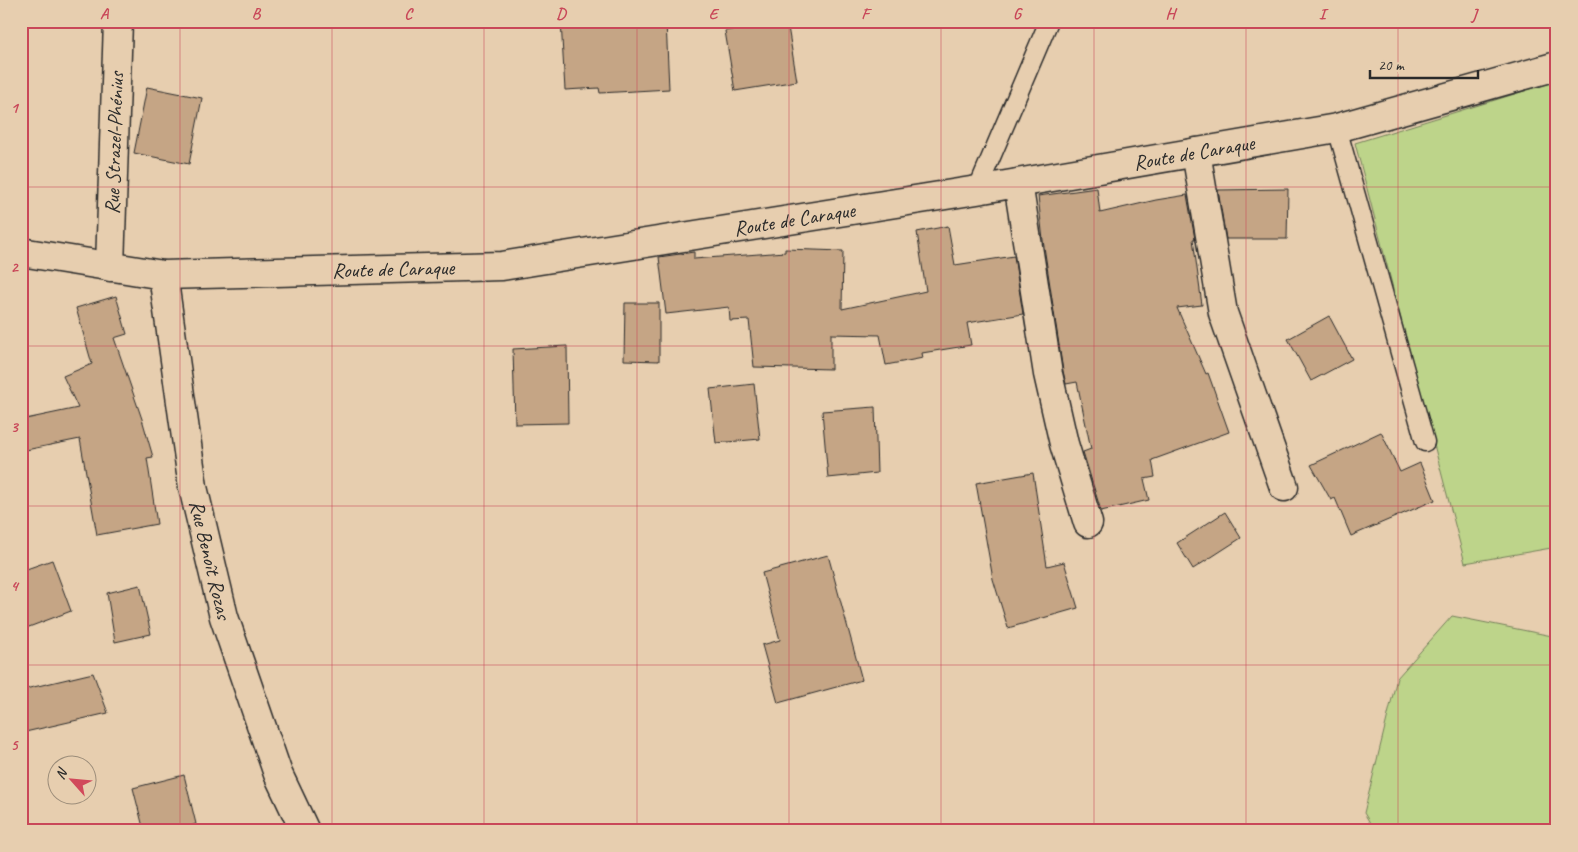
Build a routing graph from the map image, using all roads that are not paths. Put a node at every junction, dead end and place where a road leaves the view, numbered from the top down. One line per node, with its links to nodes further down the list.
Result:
1 (118, 21): 9 (street, Rue Strazel-Phénius)
2 (1049, 21): 7 (lane)
3 (1557, 66): 4 (street, Route de Caraque)
4 (1337, 128): 5 (street, Route de Caraque); 11 (lane)
5 (1196, 152): 6 (street, Route de Caraque); 12 (street)
6 (1018, 183): 7 (street, Route de Caraque); 13 (street)
7 (977, 190): 10 (street, Route de Caraque)
8 (21, 252): 9 (street, Route de Caraque)
9 (110, 267): 10 (street, Route de Caraque)
10 (163, 275): 14 (street, Rue Benoît Rozas)
11 (1425, 442)
12 (1284, 487)
13 (1088, 523)
14 (305, 831)

